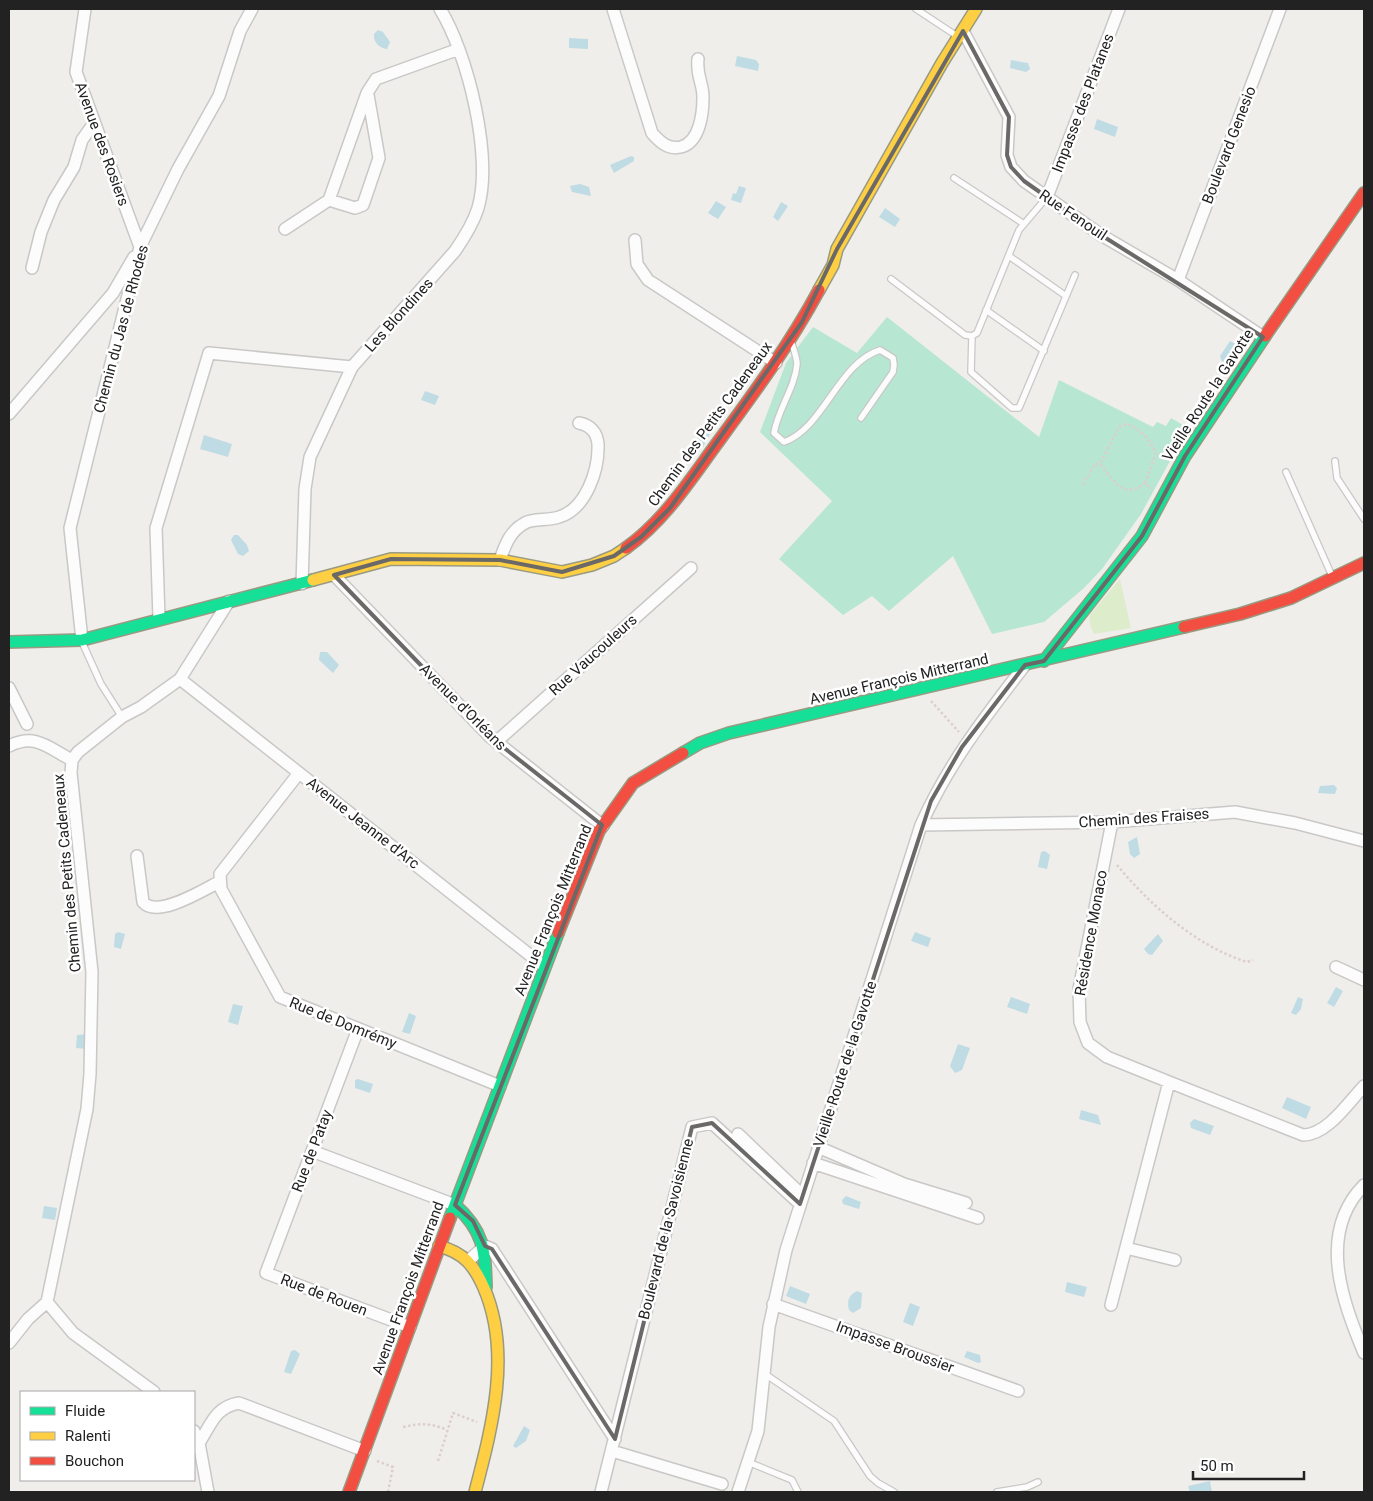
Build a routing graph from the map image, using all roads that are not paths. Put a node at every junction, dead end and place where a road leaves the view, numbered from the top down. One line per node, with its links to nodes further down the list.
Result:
1 (84, 9): 13 (street, Avenue des Rosiers)
2 (252, 9): 21 (street, Chemin du Jas de Rhodes)
3 (440, 9): 10 (street, Les Blondines)
4 (613, 9): 11 (street)
5 (916, 9): 9 (lane)
6 (976, 9): 9 (street, Chemin des Petits Cadeneaux)
7 (1119, 9): 16 (street, Impasse des Platanes)
8 (1280, 9): 26 (street, Boulevard Genesio)
9 (961, 34): 16 (street, Rue Fenouil); 31 (street, Chemin des Petits Cadeneaux)
10 (459, 49): 12 (street); 34 (street, Les Blondines)
11 (698, 59)
12 (367, 92): 17 (street); 17 (street)
13 (94, 122): 21 (street, Avenue des Rosiers); 23 (street)
14 (954, 178): 18 (lane)
15 (1364, 193): 30 (street, Vieille Route la Gavotte)
16 (1047, 197): 18 (lane); 26 (street, Rue Fenouil)
17 (329, 200): 19 (street)
18 (1024, 224): 22 (lane)
19 (285, 229)
20 (636, 240): 33 (street)
21 (140, 247): 35 (street); 50 (street, Chemin du Jas de Rhodes)
22 (1008, 256): 27 (lane); 28 (lane)
23 (32, 268)
24 (1075, 275): 27 (lane)
25 (891, 279): 29 (lane)
26 (1178, 280): 30 (street, Rue Fenouil)
27 (1066, 296): 32 (lane)
28 (986, 310): 29 (lane); 32 (lane)
29 (972, 336): 32 (lane)
30 (1263, 337): 48 (street, Vieille Route la Gavotte)
31 (790, 340): 33 (street, Chemin des Petits Cadeneaux); 36 (lane)
32 (1044, 351)
33 (776, 363): 41 (street, Chemin des Petits Cadeneaux)
34 (352, 367): 46 (street, Les Blondines); 49 (street)
35 (9, 414)
36 (861, 418)
37 (579, 423): 41 (street)
38 (1335, 461): 40 (lane)
39 (1286, 472): 45 (lane)
40 (1364, 519)
41 (500, 560): 44 (street, Chemin des Petits Cadeneaux)
42 (1364, 563): 45 (street, Avenue François Mitterrand)
43 (691, 568): 59 (street, Rue Vaucouleurs)
44 (334, 575): 46 (street, Chemin des Petits Cadeneaux); 59 (street, Avenue d'Orléans)
45 (1333, 578): 52 (street, Avenue François Mitterrand)
46 (302, 584): 47 (street, Chemin des Petits Cadeneaux)
47 (228, 601): 49 (street); 55 (street, Chemin des Petits Cadeneaux)
48 (1081, 616): 52 (street, Vieille Route la Gavotte); 53 (street, Vieille Route la Gavotte)
49 (159, 618): 50 (street)
50 (82, 640): 51 (street); 57 (lane)
51 (9, 642)
52 (1070, 654): 53 (street, Avenue François Mitterrand)
53 (1044, 661): 54 (street, Avenue François Mitterrand)
54 (1025, 665): 64 (street, Vieille Route de la Gavotte); 65 (street, Avenue François Mitterrand)
55 (180, 679): 57 (street, Chemin des Petits Cadeneaux); 62 (street, Avenue Jeanne d'Arc)
56 (9, 688): 58 (street)
57 (122, 717): 61 (street, Chemin des Petits Cadeneaux)
58 (26, 724)
59 (496, 742): 65 (street, Avenue d'Orléans)
60 (9, 746): 61 (street)
61 (72, 760): 92 (street, Chemin des Petits Cadeneaux)
62 (299, 773): 68 (street); 69 (street, Avenue Jeanne d'Arc)
63 (1112, 822): 64 (street, Chemin des Fraises); 66 (street, Chemin des Fraises); 73 (street, Résidence Monaco)
64 (921, 825): 77 (street, Vieille Route de la Gavotte)
65 (603, 826): 69 (street, Avenue François Mitterrand)
66 (1364, 841)
67 (137, 856): 68 (street)
68 (219, 882): 72 (street, Rue de Domrémy)
69 (545, 967): 74 (street, Avenue François Mitterrand)
70 (1336, 967): 71 (street)
71 (1364, 980)
72 (358, 1029): 74 (street, Rue de Domrémy); 78 (street, Rue de Patay)
73 (1169, 1082): 75 (street, Résidence Monaco); 87 (street)
74 (500, 1086): 83 (street, Avenue François Mitterrand)
75 (1364, 1086)
76 (738, 1134): 81 (street)
77 (818, 1147): 79 (street, Vieille Route de la Gavotte); 82 (street)
78 (312, 1151): 83 (street); 90 (street, Rue de Patay)
79 (813, 1163): 81 (street, Vieille Route de la Gavotte); 84 (street)
80 (1364, 1185): 97 (street)
81 (801, 1200): 93 (street, Vieille Route de la Gavotte); 102 (street, Boulevard de la Savoisienne)
82 (966, 1203)
83 (455, 1205): 85 (street, Avenue François Mitterrand); 86 (street)
84 (978, 1218)
85 (440, 1246): 88 (street); 95 (street, Avenue François Mitterrand)
86 (485, 1246): 88 (street); 91 (street); 102 (street)
87 (1126, 1248): 89 (street); 94 (street)
88 (469, 1260): 91 (street)
89 (1175, 1260)
90 (266, 1273): 95 (street, Rue de Rouen)
91 (486, 1289): 111 (street)
92 (47, 1302): 96 (street); 99 (street)
93 (773, 1304): 98 (street, Vieille Route de la Gavotte); 100 (street, Impasse Broussier)
94 (1112, 1305)
95 (410, 1327): 104 (street, Avenue François Mitterrand)
96 (9, 1343)
97 (1364, 1353)
98 (765, 1374): 106 (street, Vieille Route de la Gavotte); 115 (lane)
99 (153, 1391)
100 (1018, 1391)
101 (195, 1433): 103 (street)
102 (614, 1439): 105 (street, Boulevard de la Savoisienne)
103 (199, 1443): 104 (street); 109 (street)
104 (365, 1451): 110 (street, Avenue François Mitterrand)
105 (612, 1451): 108 (street); 112 (street, Boulevard de la Savoisienne)
106 (748, 1462): 113 (street, Vieille Route de la Gavotte); 114 (lane)
107 (1038, 1482): 116 (lane)
108 (722, 1484)
109 (208, 1492)
110 (349, 1492)
111 (475, 1492)
112 (601, 1492)
113 (738, 1492)
114 (798, 1492)
115 (894, 1492)
116 (997, 1492)

